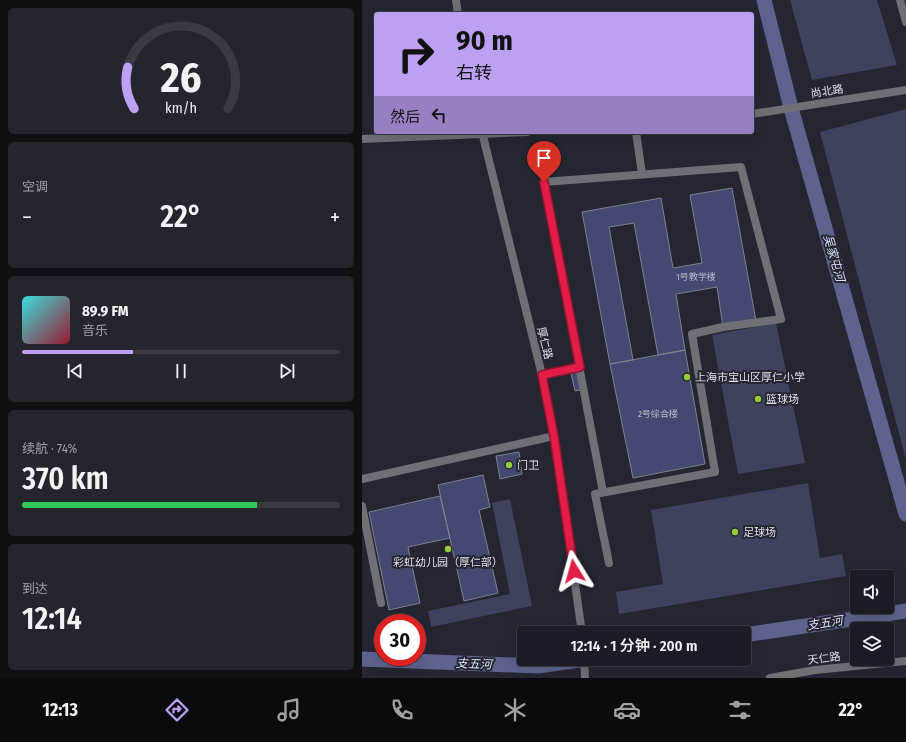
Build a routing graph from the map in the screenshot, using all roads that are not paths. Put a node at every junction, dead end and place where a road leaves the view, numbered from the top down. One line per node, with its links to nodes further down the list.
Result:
1 (456, 0): 3 (street)
2 (900, 0): 4 (street)
3 (458, 12)
4 (906, 22)
5 (906, 90): 6 (street, 尚北路)
6 (754, 114)
7 (462, 134): 10 (street)
8 (482, 134): 13 (street, 厚仁路)
9 (636, 134): 11 (street)
10 (362, 139)
11 (642, 174): 12 (street); 16 (street)
12 (580, 367): 13 (street); 16 (street)
13 (542, 375): 14 (street, 厚仁路)
14 (554, 436): 15 (street); 20 (street, 厚仁路)
15 (362, 479)
16 (604, 492): 18 (street)
17 (362, 506): 19 (street)
18 (609, 563)
19 (381, 603)
20 (581, 626)
21 (906, 661): 24 (street, 天仁路)
22 (584, 666): 23 (street)
23 (585, 678)
24 (770, 678)

